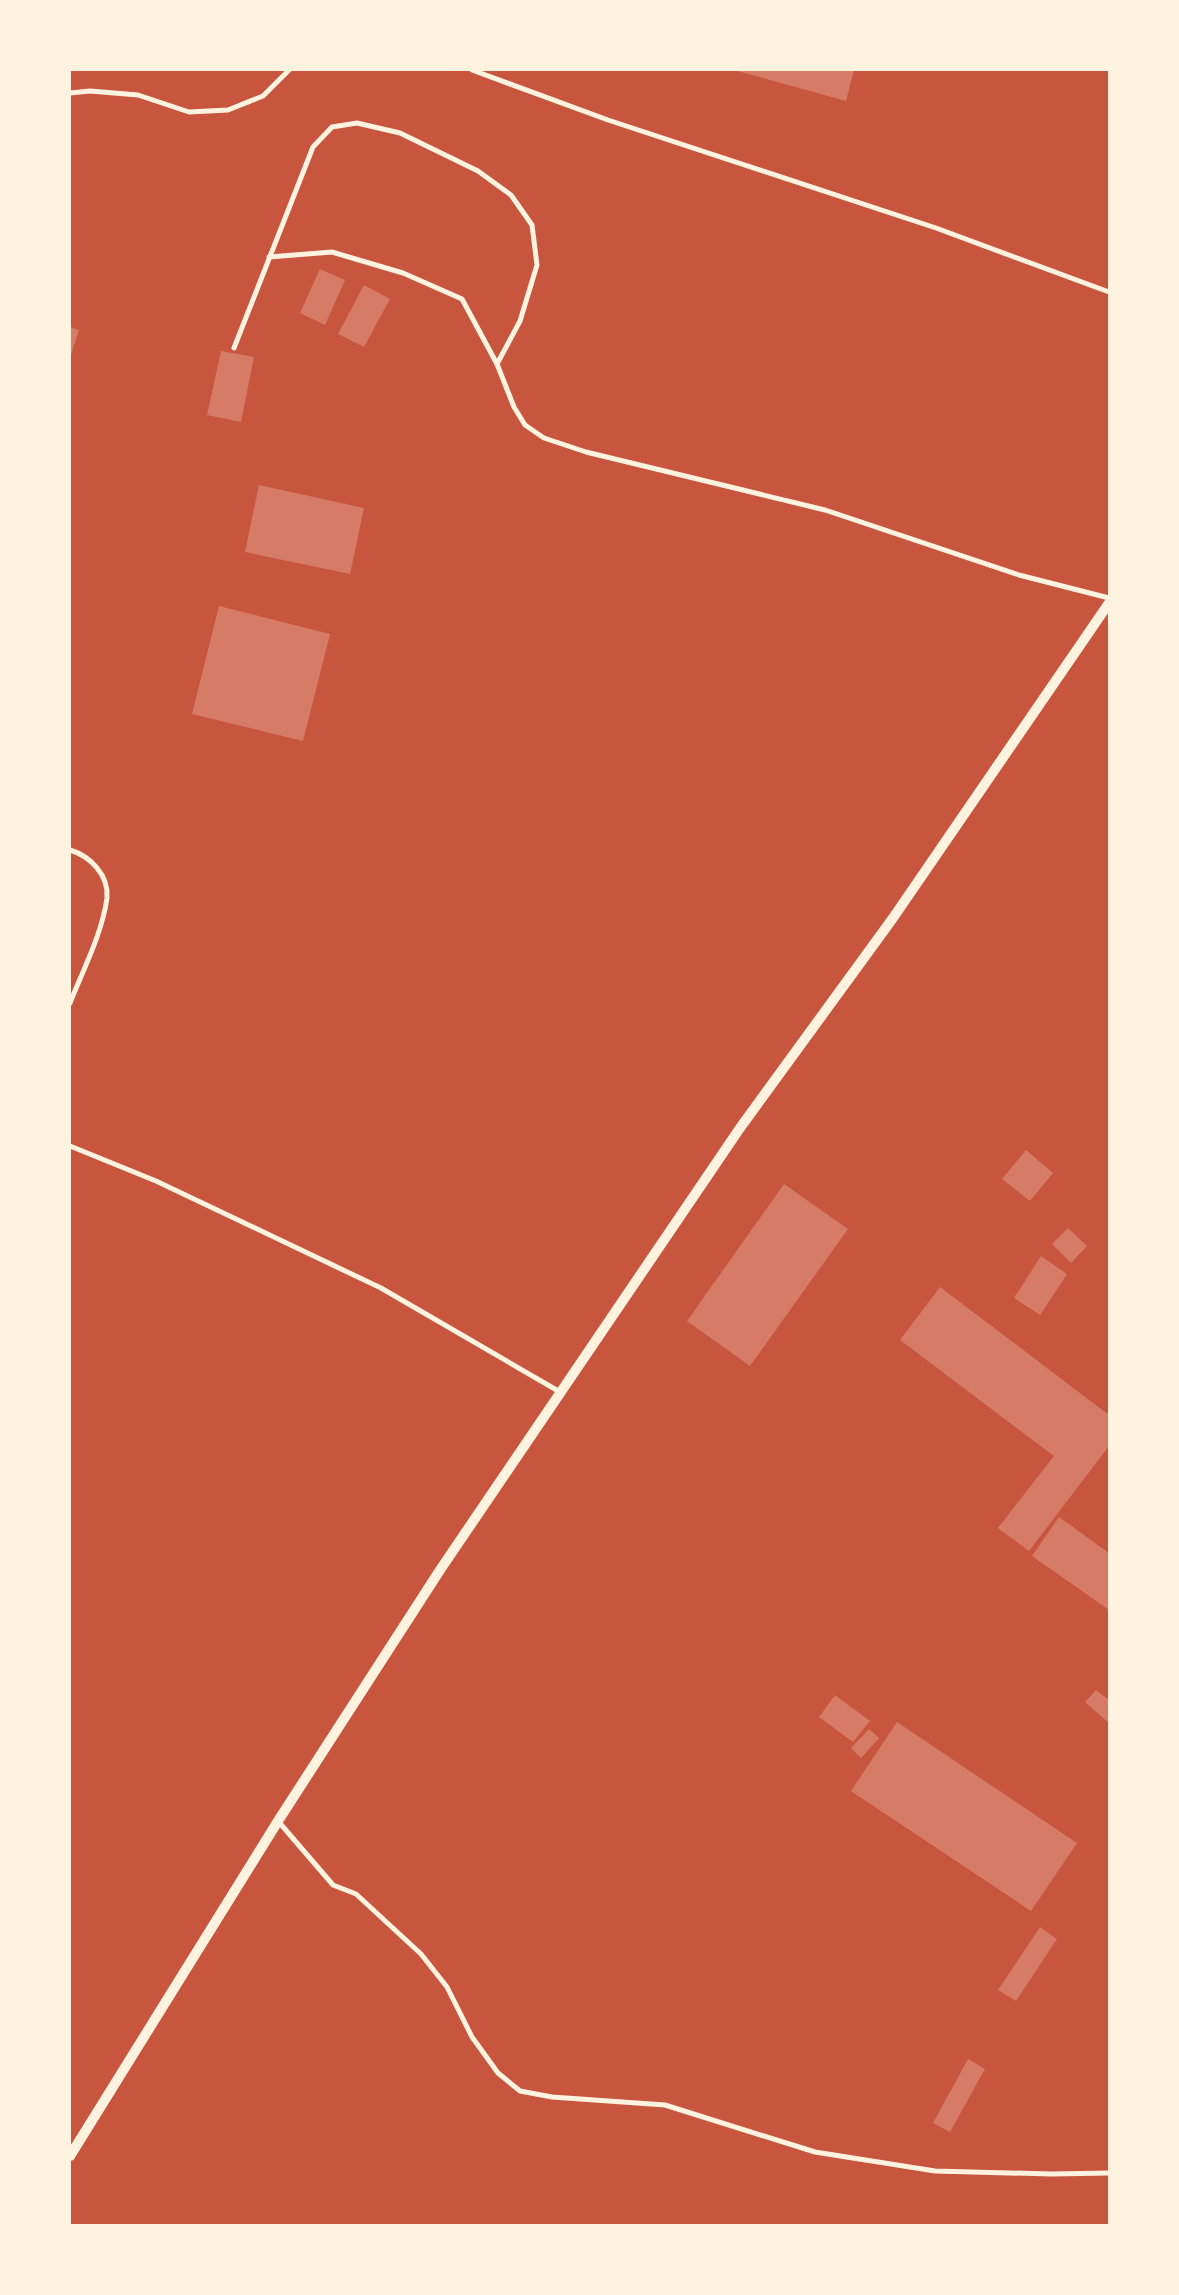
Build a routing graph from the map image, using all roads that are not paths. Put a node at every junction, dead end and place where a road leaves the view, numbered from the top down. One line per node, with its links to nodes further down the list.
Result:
1 (289, 70): 3 (street)
2 (472, 70): 5 (street)
3 (70, 93)
4 (269, 258): 6 (street); 7 (street); 7 (street)
5 (1109, 292)
6 (234, 348)
7 (497, 364): 8 (street)
8 (1109, 598)
9 (1109, 603): 13 (main road)
10 (70, 850): 11 (street)
11 (70, 1003)
12 (70, 1146): 13 (street)
13 (560, 1392): 14 (main road)
14 (278, 1821): 15 (main road); 16 (street)
15 (70, 2156)
16 (1109, 2172)

